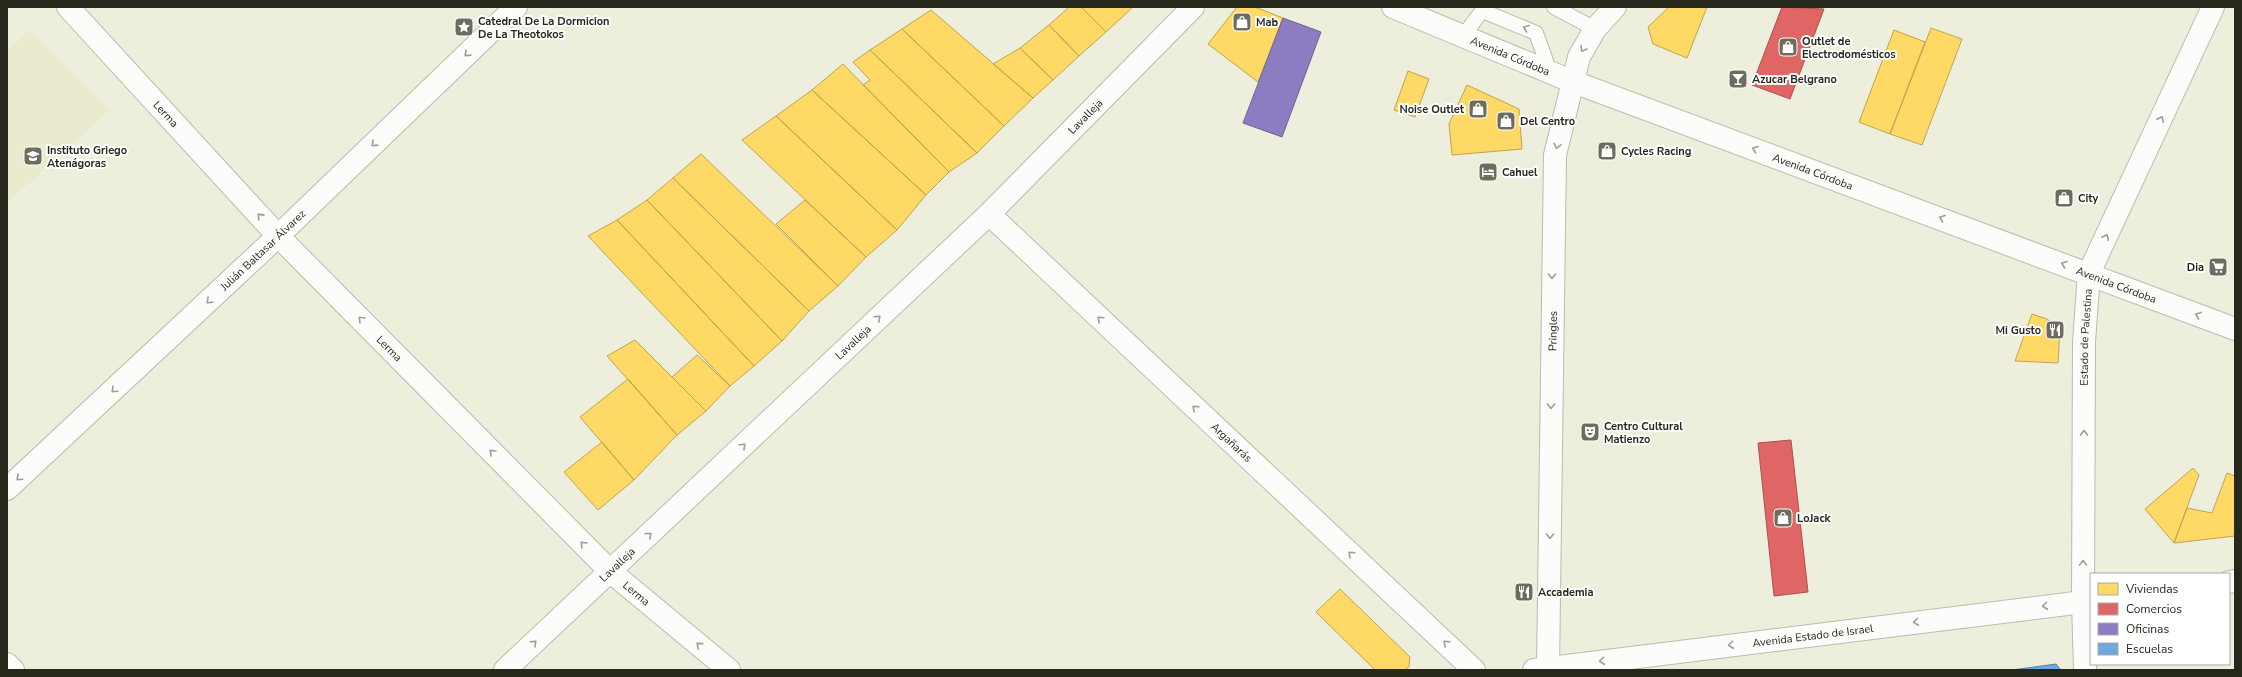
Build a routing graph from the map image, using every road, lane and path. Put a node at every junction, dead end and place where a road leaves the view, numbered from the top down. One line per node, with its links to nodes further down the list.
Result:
1 (68, 7): 14 (street, Lerma, one-way to 1)
2 (516, 7): 14 (street, Julián Baltasar Álvarez, one-way to 14)
3 (1193, 7): 13 (street, Lavalleja)
4 (1393, 7): 10 (street, Avenida Córdoba)
5 (1554, 7): 9 (lane)
6 (1615, 7): 9 (street, Pringles)
7 (2213, 7): 15 (street, Estado de Palestina, one-way to 7)
8 (1484, 9): 10 (lane); 11 (lane, one-way to 8)
9 (1595, 29): 12 (street, Pringles, one-way to 12)
10 (1463, 36): 11 (street, Avenida Córdoba)
11 (1550, 72): 12 (street, Avenida Córdoba)
12 (1572, 81): 15 (street, Avenida Córdoba, one-way to 12); 21 (street, Pringles, one-way to 21)
13 (989, 214): 18 (street, Lavalleja, one-way to 13); 25 (street, Argañarás, one-way to 13)
14 (278, 236): 17 (street, Julián Baltasar Álvarez, one-way to 17); 18 (street, Lerma, one-way to 14)
15 (2089, 273): 16 (street, Avenida Córdoba, one-way to 15); 19 (street, Estado de Palestina, one-way to 15)
16 (2235, 329)
17 (7, 489)
18 (611, 572): 23 (street, Lavalleja, one-way to 18); 24 (street, Lerma, one-way to 18)
19 (2087, 601): 21 (street, Avenida Estado de Israel, one-way to 21); 26 (street, Estado de Palestina)
20 (7, 664): 22 (street)
21 (1544, 669)
22 (13, 670)
23 (505, 670)
24 (729, 670)
25 (1474, 670)
26 (2085, 670)

